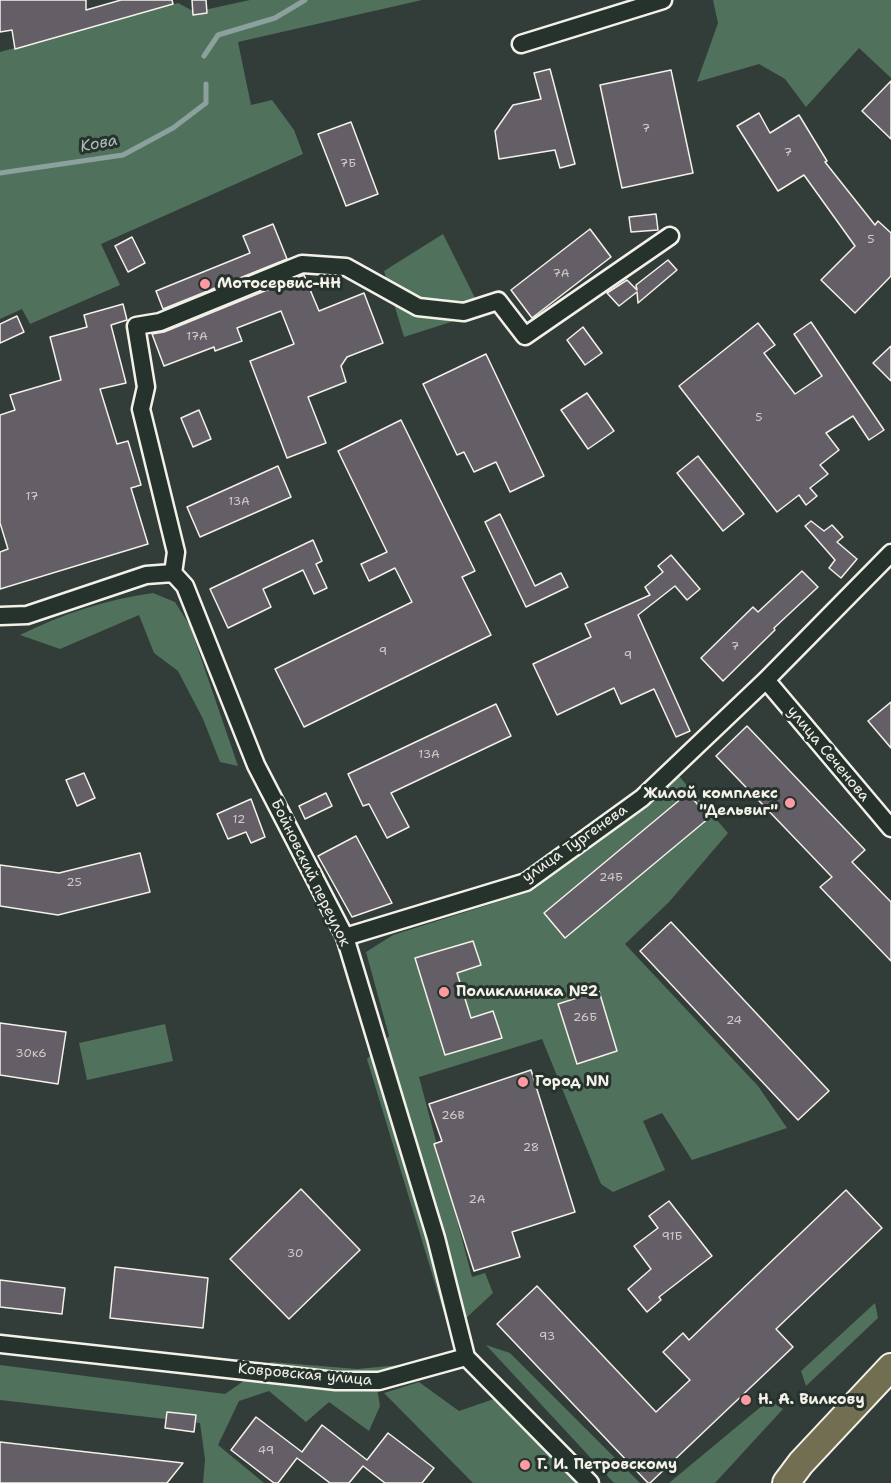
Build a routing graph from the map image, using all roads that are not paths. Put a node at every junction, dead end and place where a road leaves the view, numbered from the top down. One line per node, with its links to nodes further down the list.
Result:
1 (663, 0): 2 (street)
2 (521, 44)
3 (670, 236): 5 (street)
4 (891, 553): 7 (street, улица Тургенева)
5 (173, 573): 6 (street); 9 (street, Бойновский переулок)
6 (0, 616)
7 (766, 680): 8 (street, улица Сеченова); 9 (street, улица Тургенева)
8 (891, 828)
9 (345, 937): 11 (street, Бойновский переулок)
10 (0, 1344): 11 (street, Ковровская улица)
11 (466, 1357): 14 (street)
12 (891, 1367): 13 (main road)
13 (793, 1473): 15 (street)
14 (590, 1483)
15 (774, 1483)

